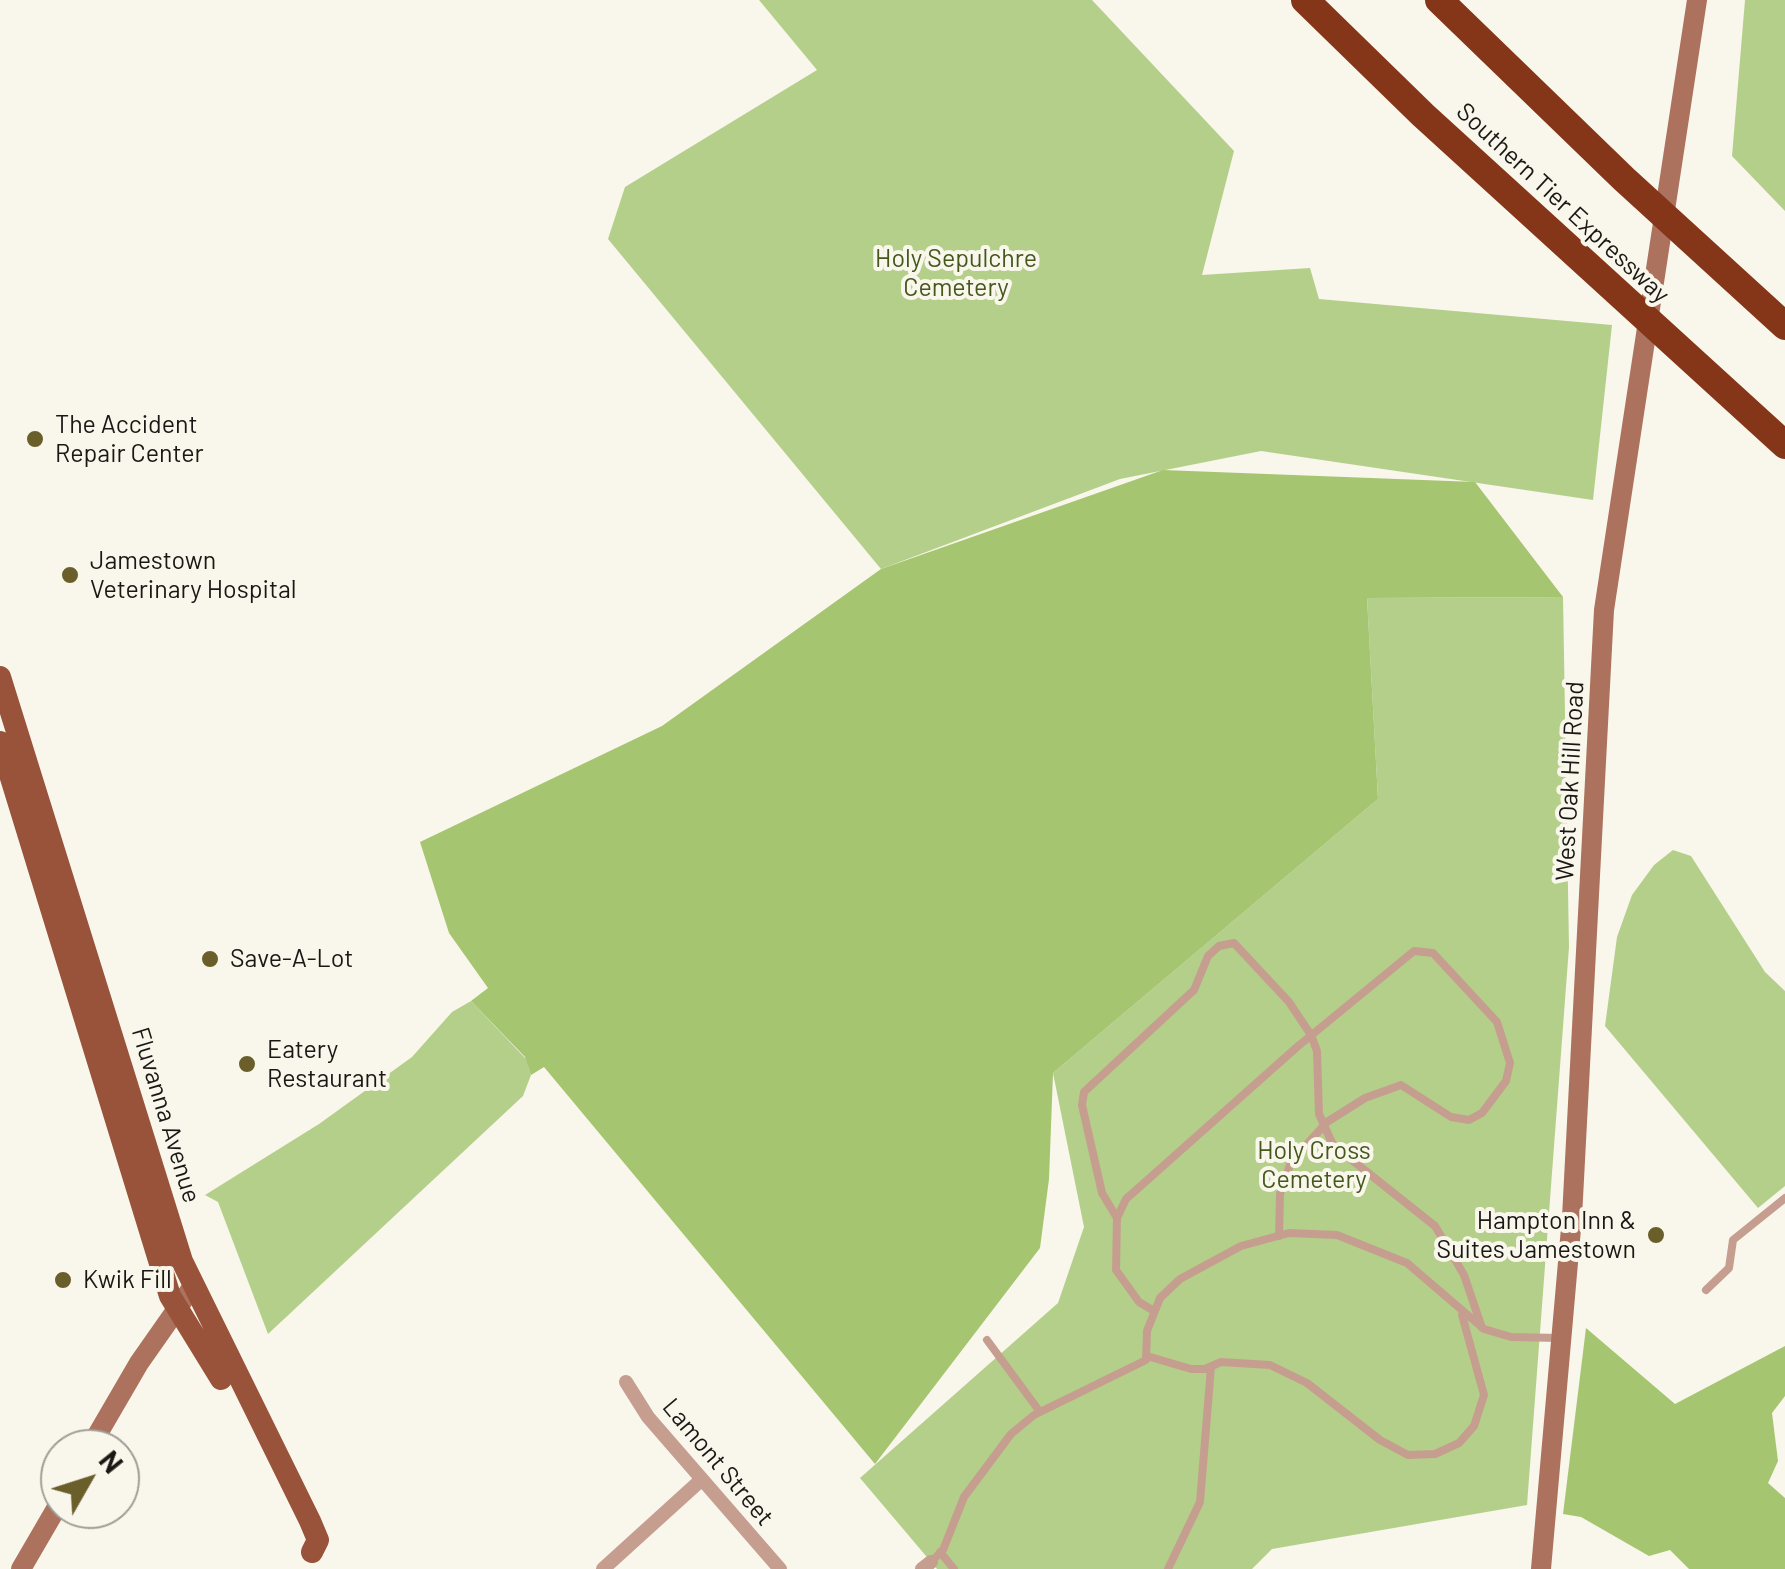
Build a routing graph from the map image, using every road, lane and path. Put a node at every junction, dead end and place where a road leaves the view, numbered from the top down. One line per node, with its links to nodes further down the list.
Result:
1 (1305, 0): 5 (highway, Southern Tier Expressway)
2 (1439, 0): 4 (highway)
3 (1697, 0): 21 (main road, West Oak Hill Road)
4 (1785, 326)
5 (1712, 380): 6 (highway, Southern Tier Expressway); 7 (highway)
6 (1785, 445)
7 (1785, 457)
8 (0, 677): 15 (main road, Fluvanna Avenue)
9 (0, 742): 17 (main road, Fluvanna Avenue)
10 (1312, 1035): 11 (lane); 11 (lane); 13 (lane); 13 (lane)
11 (1323, 1126): 14 (lane); 20 (lane)
12 (1785, 1198): 16 (lane)
13 (1117, 1218): 18 (lane)
14 (1279, 1236): 18 (lane); 19 (lane)
15 (193, 1286): 17 (main road); 30 (main road, Fluvanna Avenue)
16 (1706, 1290)
17 (178, 1308): 27 (main road); 30 (main road, Fluvanna Avenue)
18 (1154, 1311): 23 (lane)
19 (1462, 1314): 20 (lane); 24 (lane)
20 (1482, 1328): 21 (lane)
21 (1561, 1338): 37 (main road, West Oak Hill Road)
22 (987, 1340): 26 (lane)
23 (1148, 1356): 24 (lane); 26 (lane)
24 (1211, 1367): 36 (lane)
25 (626, 1382): 28 (street, Lamont Street)
26 (1040, 1412): 31 (lane)
27 (101, 1429)
28 (701, 1480): 33 (street); 34 (street, Lamont Street)
29 (44, 1529): 32 (main road)
30 (317, 1560)
31 (931, 1561): 35 (lane)
32 (21, 1569)
33 (603, 1569)
34 (780, 1569)
35 (954, 1569)
36 (1168, 1569)
37 (1541, 1569)

